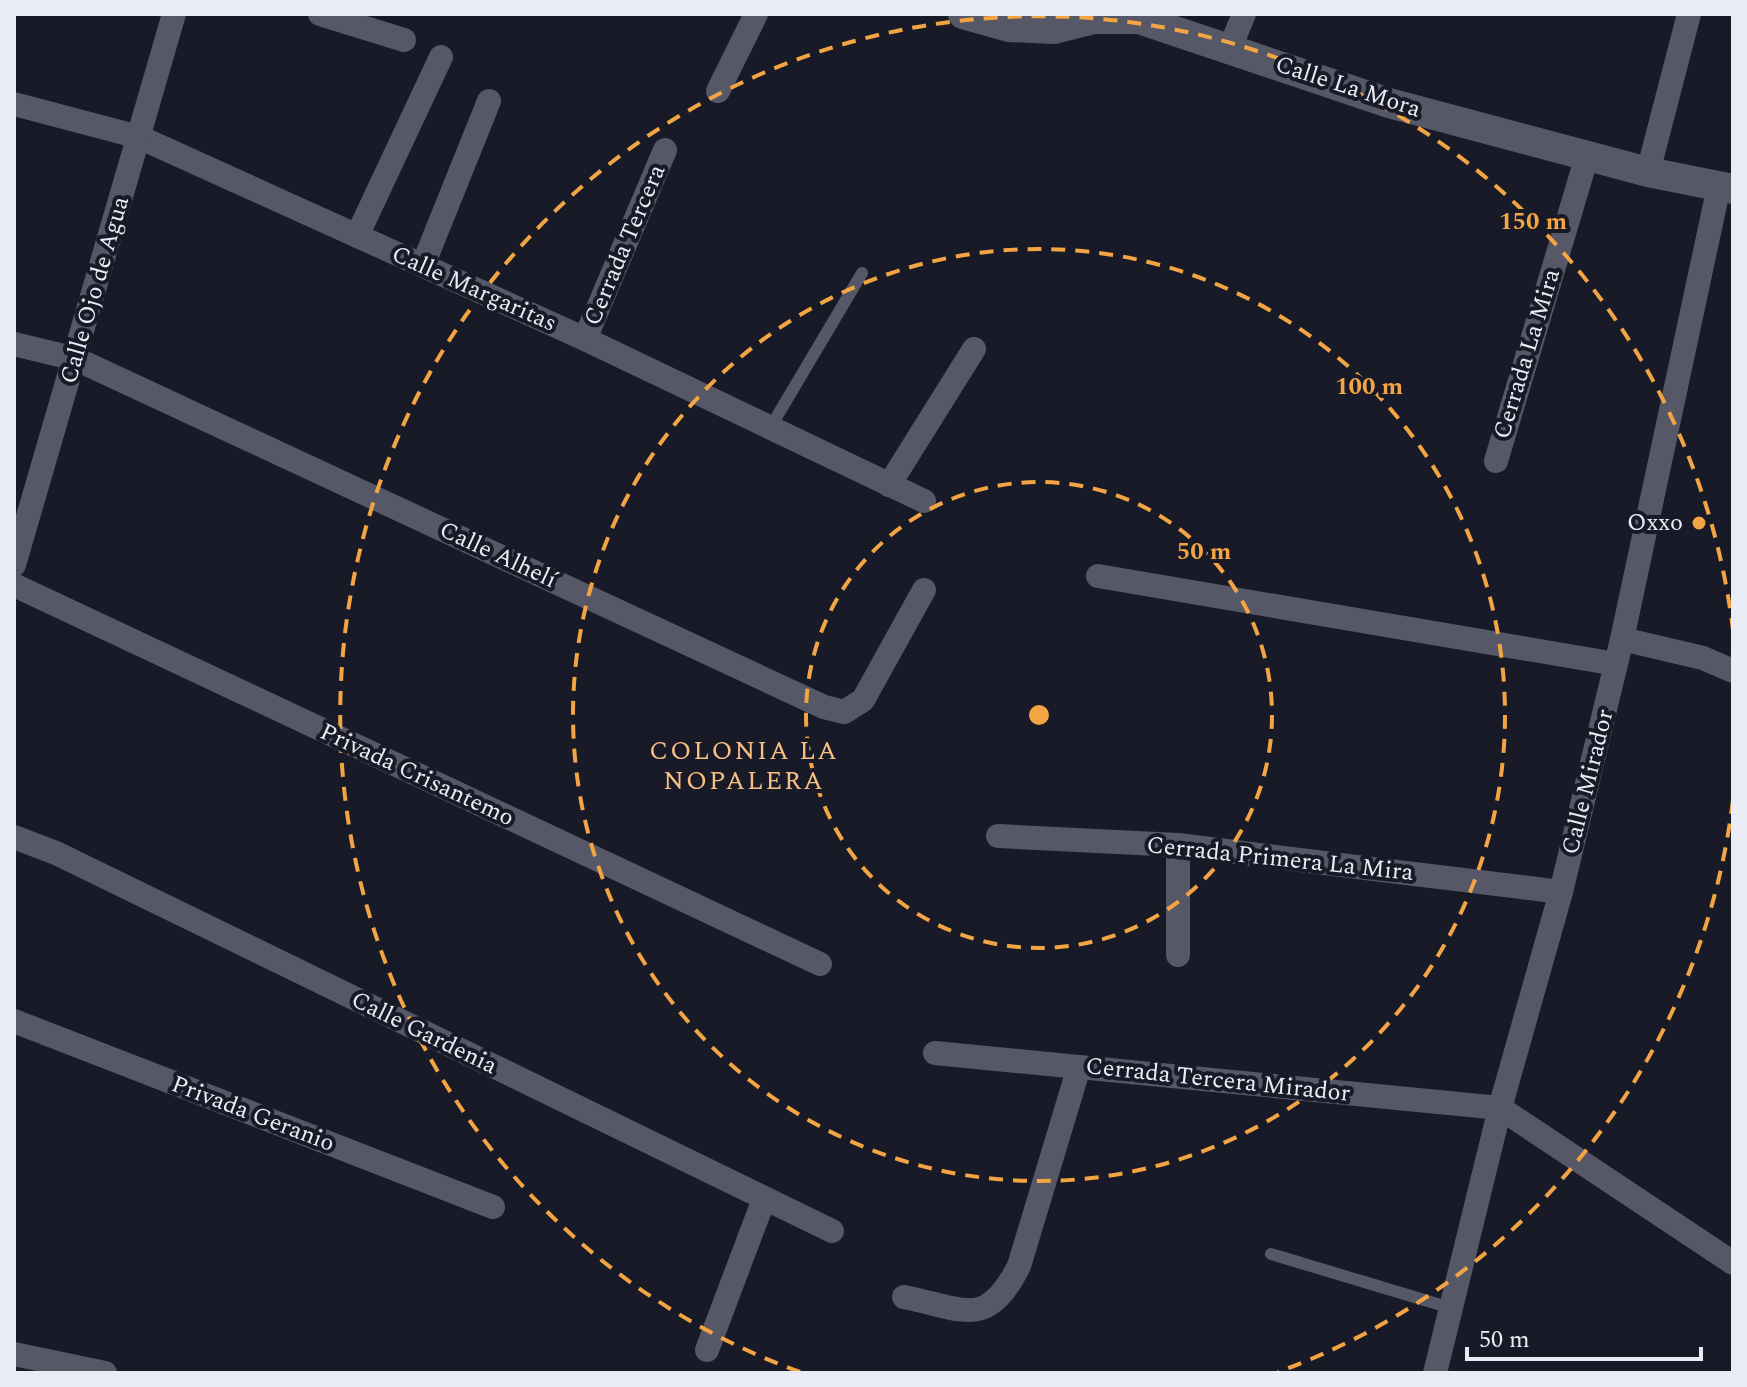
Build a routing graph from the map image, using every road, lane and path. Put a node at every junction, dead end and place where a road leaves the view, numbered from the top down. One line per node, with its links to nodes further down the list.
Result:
1 (174, 14): 14 (street, Calle Ojo de Agua)
2 (320, 14): 8 (street)
3 (756, 14): 11 (street)
4 (963, 14): 7 (street, Calle La Mora)
5 (1244, 14): 9 (street)
6 (1689, 14): 17 (street)
7 (1054, 21): 9 (street, Calle La Mora)
8 (404, 40)
9 (1230, 48): 16 (street, Calle La Mora)
10 (441, 57): 19 (street)
11 (718, 91)
12 (489, 101): 20 (street)
13 (14, 104): 14 (street, Calle Margaritas)
14 (139, 137): 19 (street, Calle Margaritas); 25 (street, Calle Ojo de Agua)
15 (665, 150): 22 (street, Cerrada Tercera)
16 (1587, 156): 17 (street, Calle La Mora); 27 (street, Cerrada La Mira)
17 (1648, 172): 18 (street, Calle La Mora)
18 (1726, 187): 34 (street, Calle Mirador)
19 (357, 236): 20 (street, Calle Margaritas)
20 (423, 265): 22 (street, Calle Margaritas)
21 (862, 273): 26 (lane)
22 (585, 339): 26 (street, Calle Margaritas)
23 (14, 344): 25 (street, Calle Alhelí)
24 (974, 349): 28 (street)
25 (76, 359): 30 (street, Calle Ojo de Agua); 33 (street, Calle Alhelí)
26 (770, 428): 28 (street, Calle Margaritas)
27 (1496, 461)
28 (889, 485): 29 (street, Calle Margaritas)
29 (924, 501)
30 (14, 565)
31 (1098, 576): 35 (street)
32 (14, 585): 42 (street, Privada Crisantemo)
33 (924, 590)
34 (1622, 639): 35 (street, Calle Mirador); 36 (street)
35 (1616, 664): 40 (street, Calle Mirador)
36 (1733, 671)
37 (998, 836): 39 (street, Cerrada Primera La Mira)
38 (14, 837): 47 (street, Calle Gardenia)
39 (1178, 845): 40 (street, Cerrada Primera La Mira); 41 (street)
40 (1561, 892): 46 (street, Calle Mirador)
41 (1178, 955)
42 (820, 964)
43 (14, 1021): 48 (street, Privada Geranio)
44 (935, 1053): 45 (street, Cerrada Tercera Mirador)
45 (1079, 1067): 46 (street, Cerrada Tercera Mirador); 52 (street)
46 (1500, 1108): 51 (street); 53 (street, Calle Mirador)
47 (764, 1199): 49 (street, Calle Gardenia); 54 (street)
48 (493, 1207)
49 (832, 1231)
50 (1271, 1254): 53 (lane)
51 (1727, 1255)
52 (904, 1297)
53 (1451, 1308): 57 (street, Calle Mirador)
54 (707, 1350)
55 (14, 1354): 56 (street)
56 (105, 1373)
57 (1435, 1373)

